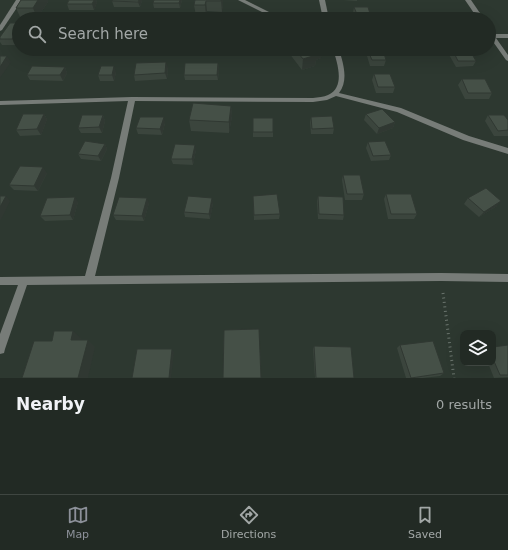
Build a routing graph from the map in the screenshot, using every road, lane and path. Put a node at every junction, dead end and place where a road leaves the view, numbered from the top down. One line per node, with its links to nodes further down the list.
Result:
1 (19, 0): 8 (street)
2 (241, 0): 5 (street)
3 (322, 0): 6 (street)
4 (468, 0): 7 (street)
5 (266, 12)
6 (325, 12)
7 (476, 12)
8 (0, 29)
9 (508, 36): 10 (street)
10 (496, 37)
11 (496, 43): 13 (street)
12 (338, 56): 14 (street)
13 (508, 59)
14 (335, 94): 15 (street); 17 (street)
15 (132, 99): 16 (street); 20 (street)
16 (0, 103)
17 (508, 150)
18 (441, 277): 19 (street); 20 (street); 24 (path)
19 (508, 278)
20 (89, 280): 22 (street)
21 (0, 281): 22 (street)
22 (24, 281): 23 (street)
23 (0, 349)
24 (454, 378)

